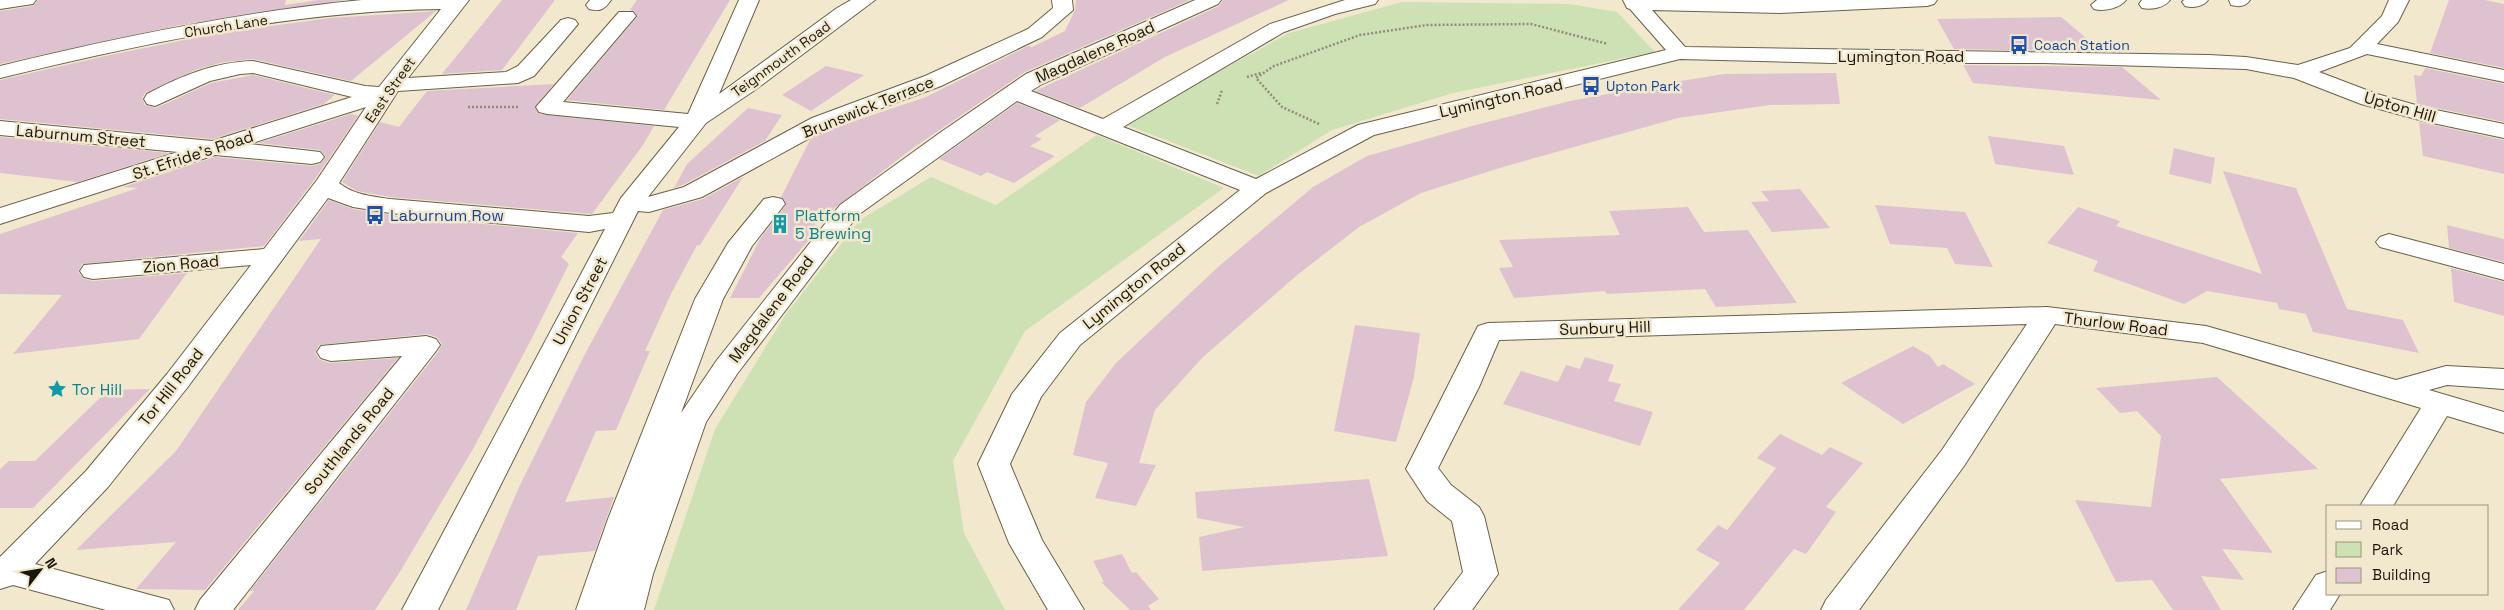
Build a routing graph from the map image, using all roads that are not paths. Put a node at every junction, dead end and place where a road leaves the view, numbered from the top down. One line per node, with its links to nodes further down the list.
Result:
1 (26, 0): 10 (street)
2 (749, 0): 22 (street, Union Street)
3 (865, 0): 22 (street, Teignmouth Road)
4 (1211, 0): 19 (street, Magdalene Road)
5 (1368, 0): 23 (street)
6 (1927, 0): 9 (street)
7 (2399, 0): 14 (street, Lymington Road)
8 (457, 2): 16 (street, Church Lane); 20 (street, East Street)
9 (1634, 2): 15 (street)
10 (0, 3)
11 (1062, 5): 19 (street); 31 (street, Brunswick Terrace)
12 (626, 16): 22 (street)
13 (568, 24): 20 (street)
14 (2362, 47): 17 (street, Lymington Road); 18 (street)
15 (1667, 56): 17 (street, Lymington Road); 29 (street, Lymington Road)
16 (0, 72)
17 (2299, 72): 25 (street, Upton Hill)
18 (2504, 76)
19 (1024, 86): 23 (street); 50 (street, Magdalene Road)
20 (388, 89): 21 (street); 26 (street, St. Efride's Road); 28 (street, East Street)
21 (155, 99)
22 (696, 120): 31 (street, Union Street)
23 (1106, 127): 29 (street)
24 (0, 128): 26 (street, Laburnum Street)
25 (2504, 132)
26 (220, 148): 27 (street, Laburnum Street); 32 (street, St. Efride's Road)
27 (312, 157)
28 (326, 184): 31 (street); 34 (street, Tor Hill Road)
29 (1257, 188): 51 (street, Lymington Road)
30 (773, 204): 49 (street)
31 (626, 211): 48 (street, Union Street)
32 (0, 216)
33 (2389, 242): 36 (street)
34 (269, 256): 35 (street, Zion Road); 44 (street, Tor Hill Road)
35 (94, 271)
36 (2504, 272)
37 (2047, 315): 40 (street, Thurlow Road); 52 (street, Sunbury Hill); 53 (street, Thurlow Road)
38 (331, 352): 47 (street, Southlands Road)
39 (2504, 379): 40 (street)
40 (2396, 390): 41 (street, Thurlow Road)
41 (2438, 404): 42 (street, Thurlow Road); 43 (street)
42 (2504, 423)
43 (2377, 505)
44 (4, 573): 46 (street)
45 (2326, 587): 54 (street)
46 (156, 610)
47 (213, 610)
48 (420, 610)
49 (594, 610)
50 (626, 610)
51 (1066, 610)
52 (1452, 610)
53 (1839, 610)
54 (2311, 610)

